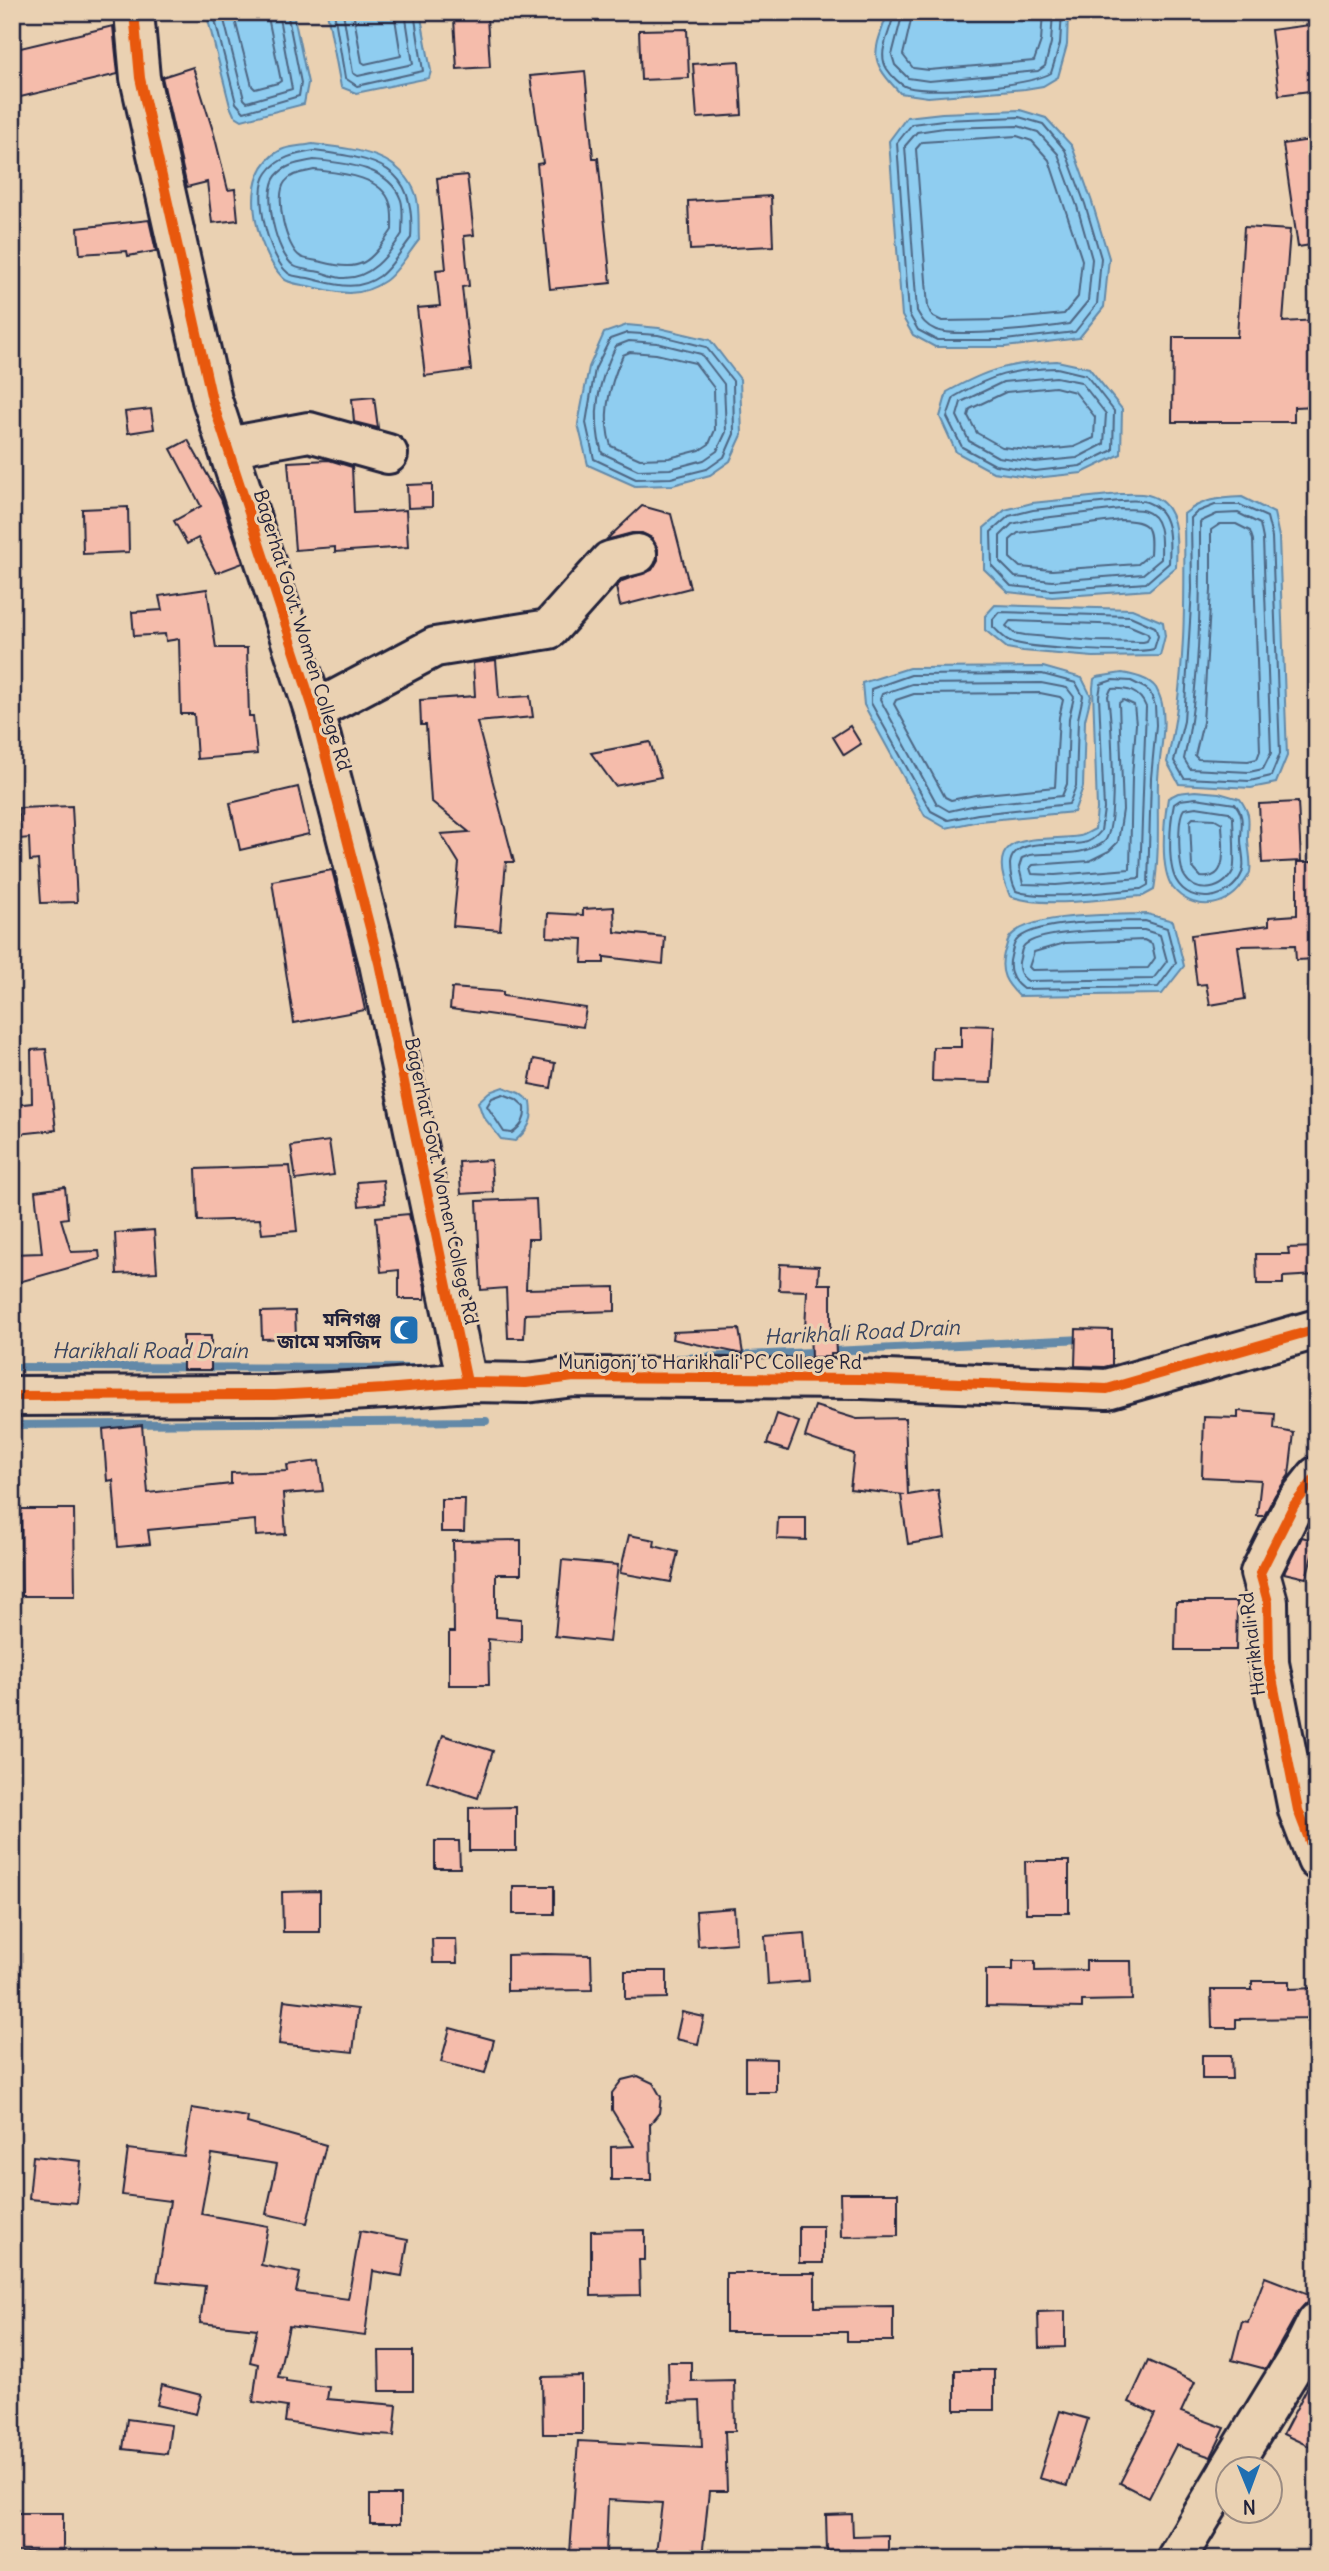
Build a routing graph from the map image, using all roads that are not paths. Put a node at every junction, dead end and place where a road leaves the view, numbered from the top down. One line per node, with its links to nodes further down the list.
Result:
1 (134, 12): 2 (street, Bagerhat Govt. Women College Rd)
2 (228, 447): 3 (street); 5 (street, Bagerhat Govt. Women College Rd)
3 (388, 454)
4 (637, 554): 5 (street)
5 (314, 711): 7 (street, Bagerhat Govt. Women College Rd)
6 (1317, 1329): 7 (street, Munigonj to Harikhali PC College Rd)
7 (467, 1382): 8 (street, Munigonj to Harikhali PC College Rd)
8 (12, 1396)
9 (1317, 1476): 10 (street, Harikhali Rd)
10 (1317, 1860)
11 (1317, 2322): 12 (street)
12 (1237, 2456)
13 (1214, 2495): 14 (street)
14 (1176, 2559)

